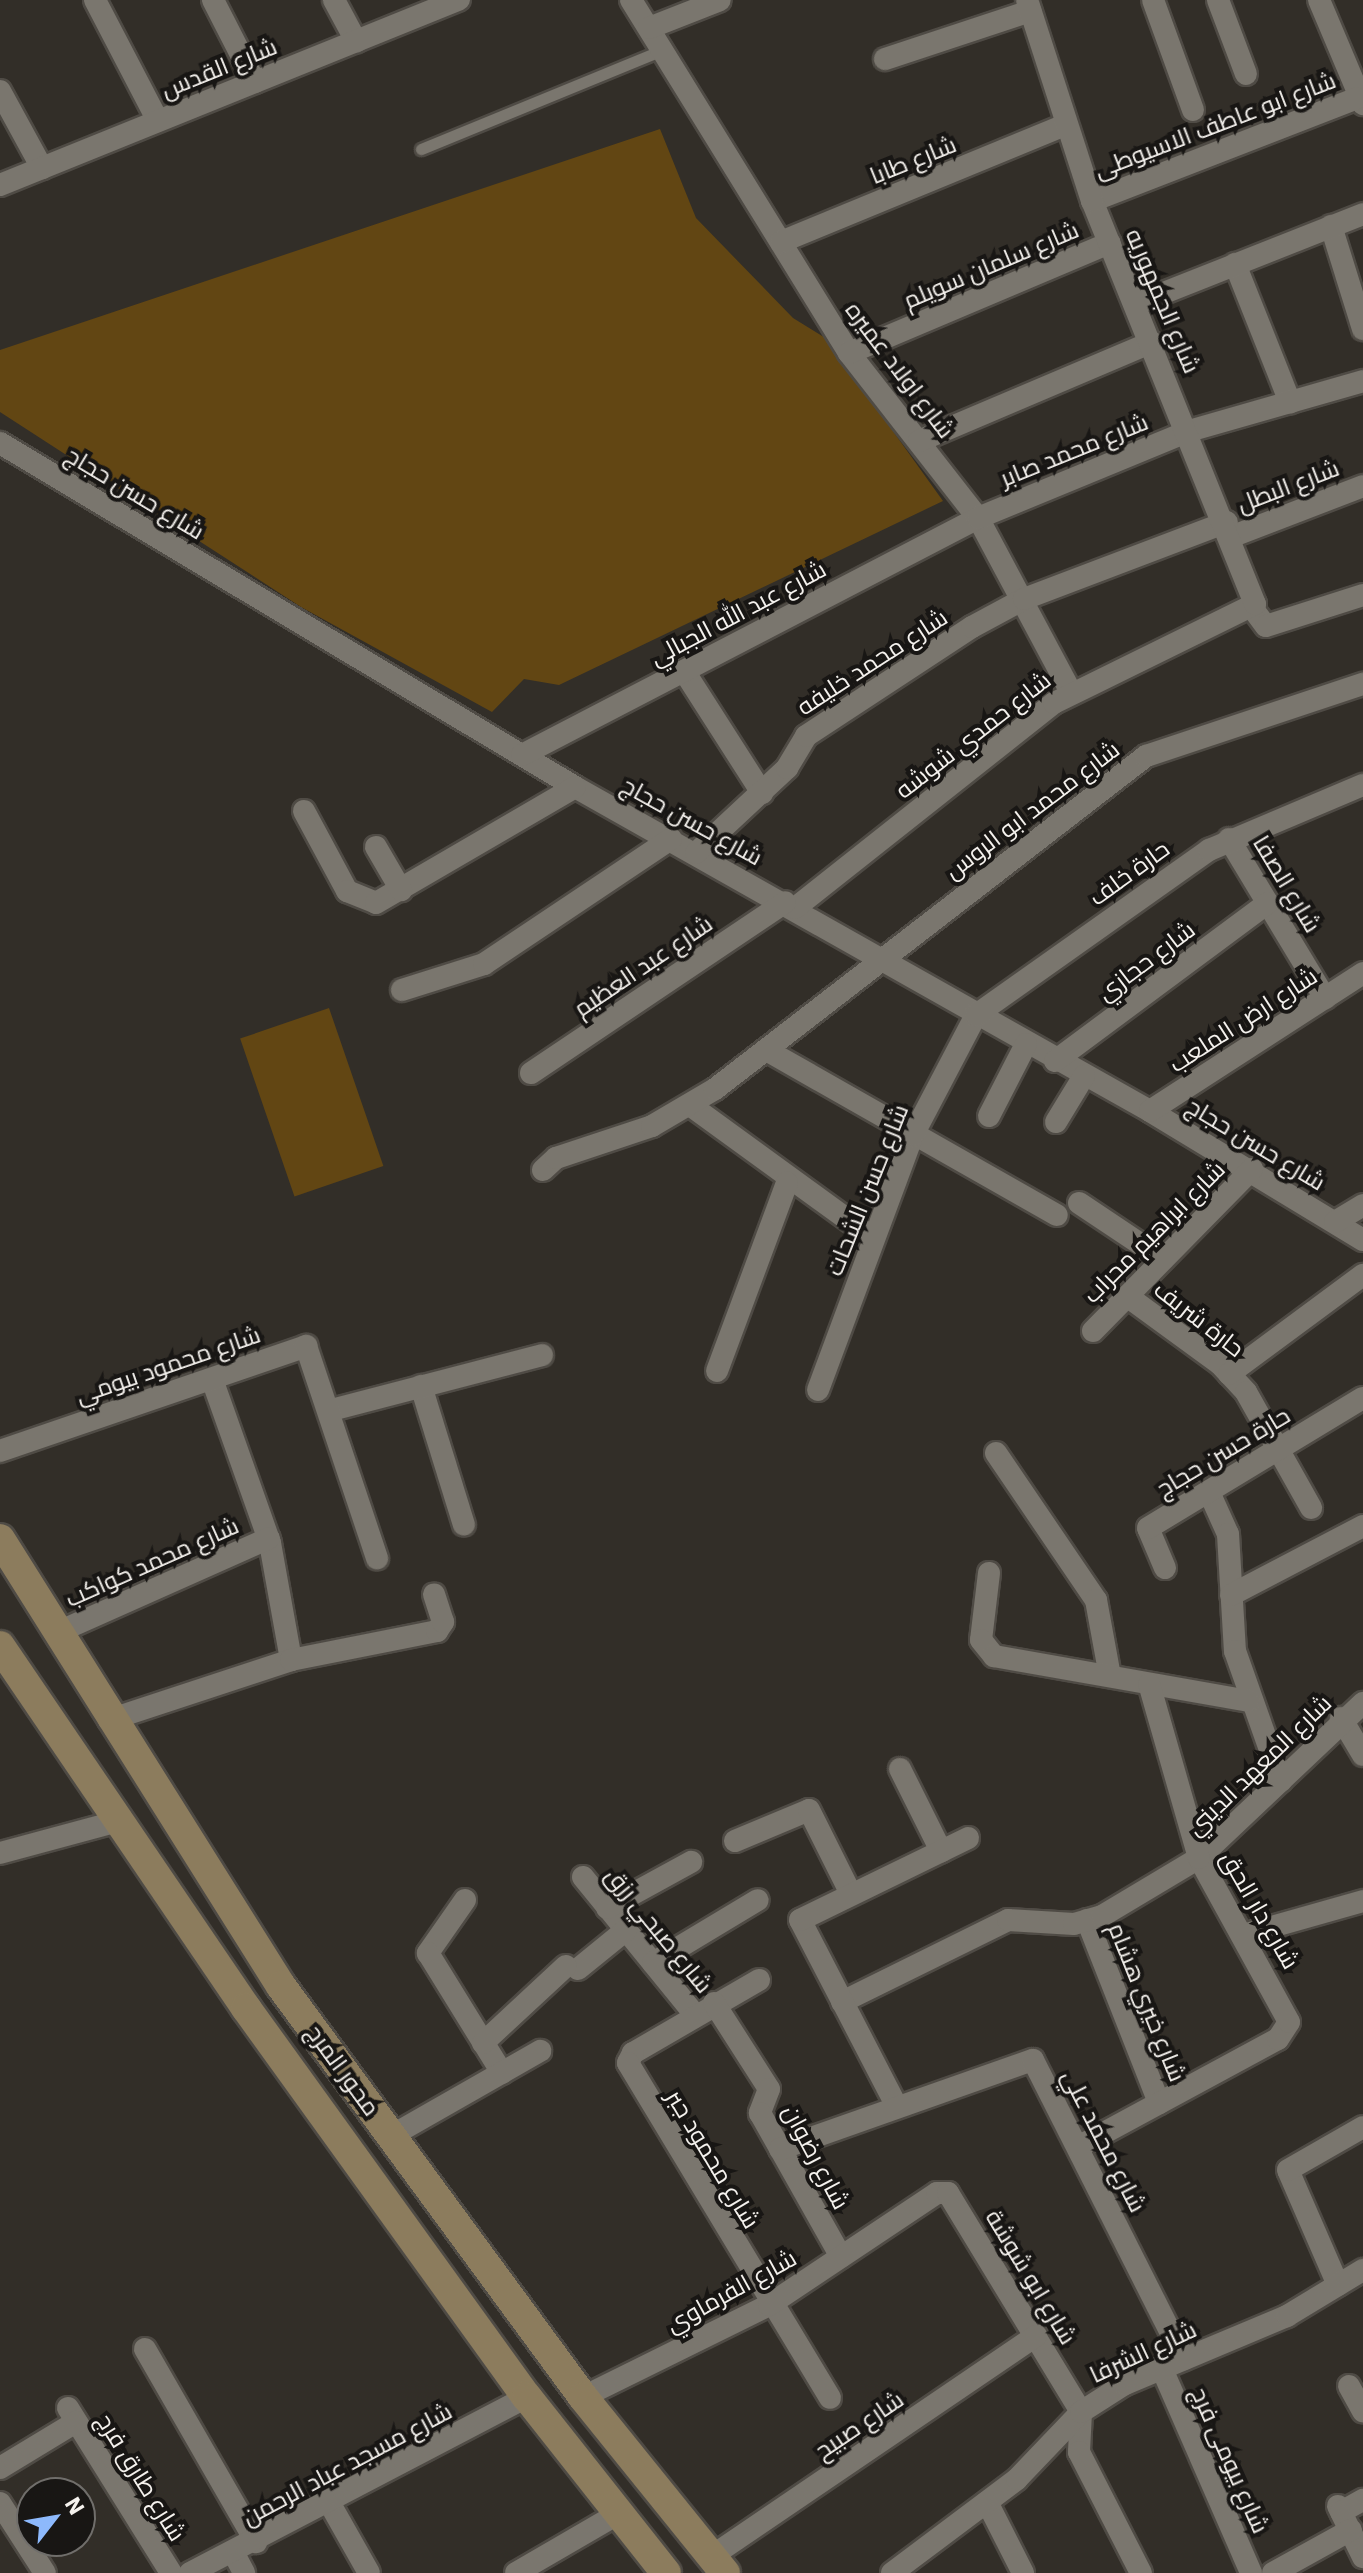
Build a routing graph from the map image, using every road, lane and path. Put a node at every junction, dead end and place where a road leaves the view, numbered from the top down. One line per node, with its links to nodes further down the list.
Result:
1 (95, 0): 20 (street)
2 (213, 0): 16 (street)
3 (334, 0): 12 (street)
4 (459, 0): 12 (street, شارع القدس)
5 (631, 0): 11 (street, شارع اولاد عميره)
6 (720, 0): 11 (street)
7 (1153, 0): 19 (street)
8 (1218, 0): 15 (street)
9 (1319, 0): 18 (street)
10 (1028, 6): 14 (street); 21 (street, شارع الجمهوريه)
11 (649, 28): 13 (street, شارع اولاد عميره)
12 (356, 41): 16 (street, شارع القدس)
13 (662, 50): 22 (lane); 28 (street, شارع اولاد عميره)
14 (885, 59)
15 (1246, 74)
16 (255, 82): 20 (street, شارع القدس)
17 (0, 91): 23 (street)
18 (1360, 101): 25 (street, شارع ابو عاطف الاسيوطى)
19 (1193, 110)
20 (158, 121): 23 (street, شارع القدس)
21 (1065, 125): 25 (street, شارع الجمهوريه); 28 (street, شارع طابا)
22 (421, 149)
23 (42, 168): 24 (street, شارع القدس)
24 (0, 185)
25 (1092, 201): 29 (street, شارع الجمهوريه)
26 (1363, 214): 27 (street)
27 (1331, 226): 30 (street); 31 (street)
28 (781, 242): 35 (street, شارع اولاد عميره)
29 (1110, 243): 32 (street, شارع الجمهوريه); 35 (street, شارع سلمان سويلم)
30 (1235, 264): 32 (street); 37 (street)
31 (1358, 296): 33 (street)
32 (1136, 304): 34 (street, شارع الجمهوريه)
33 (1363, 329)
34 (1152, 342): 38 (street, شارع الجمهوريه); 39 (street)
35 (849, 353): 39 (street, شارع اولاد عميره)
36 (1363, 381): 37 (street, شارع محمد صابر)
37 (1290, 402): 38 (street, شارع محمد صابر)
38 (1189, 431): 42 (street, شارع محمد صابر); 43 (street, شارع الجمهوريه)
39 (919, 441): 42 (street, شارع اولاد عميره)
40 (0, 443): 50 (street, شارع حسن حجاج)
41 (1363, 486): 43 (street, شارع البطل)
42 (978, 518): 45 (street, شارع اولاد عميره); 47 (street, شارع عبد الله الجبالي)
43 (1230, 529): 45 (street, شارع البطل); 46 (street, شارع الجمهوريه)
44 (1363, 595): 46 (street)
45 (1024, 599): 49 (street, شارع اولاد عميره); 53 (street, شارع محمد خليفه)
46 (1249, 612): 49 (street, شارع حمدي شوشه)
47 (684, 671): 50 (street, شارع عبد الله الجبالي); 53 (street)
48 (1363, 684): 62 (street, شارع محمد ابو الروس)
49 (1071, 692): 61 (street, شارع حمدي شوشه)
50 (522, 755): 52 (street, شارع حسن حجاج)
51 (1363, 785): 56 (street, حارة خلف)
52 (575, 787): 55 (street, شارع حسن حجاج); 59 (street)
53 (762, 793): 58 (street, شارع محمد خليفه)
54 (304, 811): 59 (street)
55 (671, 839): 58 (street, شارع حسن حجاج); 64 (street)
56 (1229, 839): 60 (street, شارع الصفا); 66 (street, حارة خلف)
57 (376, 847): 59 (street)
58 (696, 853): 61 (street, شارع حسن حجاج)
59 (401, 890)
60 (1268, 903): 65 (street, شارع الصفا); 69 (street, شارع حجازي)
61 (790, 905): 62 (street, شارع حسن حجاج); 70 (street, شارع عبد العظيم)
62 (884, 959): 66 (street, شارع حسن حجاج); 68 (street, شارع محمد ابو الروس)
63 (1363, 973): 65 (street, شارع ارض الملعب)
64 (402, 990)
65 (1325, 998): 73 (street, شارع ارض الملعب)
66 (976, 1015): 67 (street, شارع حسن حجاج); 76 (street, شارع حسن الشحات)
67 (1026, 1044): 69 (street, شارع حسن حجاج); 74 (street)
68 (768, 1051): 72 (street, شارع محمد ابو الروس); 76 (street)
69 (1055, 1061): 71 (street, شارع حسن حجاج)
70 (531, 1073)
71 (1084, 1076): 73 (street, شارع حسن حجاج); 75 (street)
72 (690, 1105): 78 (street, شارع محمد ابو الروس); 79 (street)
73 (1150, 1111): 77 (street, شارع حسن حجاج)
74 (989, 1116)
75 (1056, 1122)
76 (913, 1135): 82 (street); 84 (street, شارع حسن الشحات)
77 (1252, 1169): 83 (street, شارع حسن حجاج); 86 (street, شارع ابراهيم محراب)
78 (543, 1170)
79 (787, 1183): 84 (street); 91 (street)
80 (1079, 1203): 86 (street)
81 (1363, 1205): 83 (street)
82 (1057, 1215)
83 (1335, 1222): 85 (street, شارع حسن حجاج)
84 (873, 1238): 95 (street, شارع حسن الشحات)
85 (1363, 1240)
86 (1163, 1259): 88 (street, شارع ابراهيم محراب)
87 (1363, 1275): 92 (street)
88 (1127, 1296): 89 (street, شارع ابراهيم محراب); 92 (street, حارة شريف)
89 (1093, 1331)
90 (542, 1355): 94 (street)
91 (717, 1371)
92 (1229, 1374): 98 (street, حارة شريف)
93 (213, 1382): 97 (street, شارع محمود بيومي); 99 (street, شارع محمود بيومي); 105 (street)
94 (421, 1386): 97 (street); 103 (street)
95 (818, 1390)
96 (1363, 1398): 98 (street, حارة حسن حجاج)
97 (331, 1410): 107 (street)
98 (1280, 1449): 101 (street, حارة حسن حجاج); 102 (street, حارة شريف)
99 (0, 1451)
100 (996, 1453): 115 (street)
101 (1209, 1492): 108 (street, حارة حسن حجاج); 111 (street)
102 (1311, 1508)
103 (464, 1525)
104 (1363, 1526): 111 (street)
105 (269, 1538): 112 (street, شارع محمد كواكب); 114 (street)
106 (2, 1546): 112 (main road, محور المرج)
107 (377, 1558)
108 (1165, 1568)
109 (989, 1573): 115 (street)
110 (434, 1594): 114 (street)
111 (1231, 1595): 117 (street)
112 (56, 1633): 120 (main road, محور المرج)
113 (0, 1646): 124 (main road, محور المرج)
114 (291, 1660): 120 (street)
115 (1110, 1676): 116 (street)
116 (1149, 1684): 117 (street); 129 (street, شارع دار الحق)
117 (1248, 1701): 123 (street)
118 (1363, 1703): 119 (street, شارع المعهد الديني)
119 (1341, 1718): 121 (street); 123 (street, شارع المعهد الديني)
120 (109, 1720): 150 (main road, محور المرج)
121 (1363, 1755)
122 (900, 1769): 127 (street)
123 (1281, 1781): 129 (street, شارع المعهد الديني)
124 (115, 1822): 128 (street); 163 (main road, محور المرج)
125 (968, 1838): 127 (street)
126 (735, 1841): 132 (street)
127 (941, 1851): 132 (street)
128 (0, 1853)
129 (1199, 1858): 137 (street, شارع المعهد الديني); 139 (street, شارع دار الحق)
130 (691, 1862): 136 (street)
131 (583, 1877): 136 (street, شارع صبحي رزق)
132 (851, 1894): 142 (street)
133 (465, 1900): 144 (street)
134 (758, 1900): 140 (street)
135 (1363, 1901): 139 (street)
136 (607, 1908): 138 (street, شارع صبحي رزق)
137 (1087, 1920): 142 (street, شارع المعهد الديني); 148 (street, شارع خيري هشام)
138 (626, 1930): 140 (street, شارع صبحي رزق); 144 (street)
139 (1243, 1935): 148 (street, شارع دار الحق)
140 (653, 1963): 143 (street, شارع صبحي رزق)
141 (759, 1980): 143 (street)
142 (842, 2002): 147 (street)
143 (704, 2009): 152 (street, شارع رضوان); 157 (street, شارع محمود جبر)
144 (483, 2043): 146 (street)
145 (540, 2051): 146 (street)
146 (502, 2073): 150 (street)
147 (895, 2103): 151 (street, شارع محمد علي); 152 (street, شارع محمد علي)
148 (1159, 2103): 151 (street)
149 (1363, 2127): 156 (street)
150 (391, 2136): 164 (main road, محور المرج)
151 (1078, 2147): 160 (street, شارع محمد علي)
152 (780, 2149): 154 (street, شارع رضوان)
153 (937, 2193): 154 (street, شارع الفرماوي); 158 (street, شارع ابو شوشة)
154 (841, 2257): 157 (street, شارع الفرماوي)
155 (1363, 2270): 156 (street, شارع الشرفا)
156 (1338, 2285): 160 (street, شارع الشرفا)
157 (769, 2305): 164 (street, شارع الفرماوي); 165 (street, شارع محمود جبر)
158 (1036, 2336): 167 (street, شارع ابو شوشة); 178 (street, شارع صبيح)
159 (145, 2349): 175 (street)
160 (1184, 2359): 161 (street, شارع الشرفا)
161 (1162, 2369): 167 (street, شارع الشرفا); 189 (street, شارع بيومى فرج)
162 (1349, 2386): 166 (street)
163 (527, 2397): 172 (street, شارع مسجد عباد الرحمن); 173 (main road, محور المرج)
164 (583, 2397): 178 (main road, محور المرج)
165 (830, 2398)
166 (1363, 2411)
167 (1081, 2412): 170 (street, شارع الشرفا); 188 (street)
168 (0, 2468): 180 (street, شارع طارق فرج)
169 (1363, 2500): 174 (street)
170 (987, 2502): 186 (street, شارع الشرفا); 187 (street)
171 (0, 2503): 179 (street)
172 (330, 2504): 175 (street, شارع مسجد عباد الرحمن); 183 (street)
173 (619, 2513): 184 (street); 185 (main road, محور المرج)
174 (1343, 2516): 177 (street); 190 (street)
175 (256, 2542): 176 (street, شارع مسجد عباد الرحمن)
176 (233, 2552): 181 (street, شارع مسجد عباد الرحمن); 182 (street)
177 (1363, 2557)
178 (718, 2565)
179 (45, 2573)
180 (171, 2573)
181 (190, 2573)
182 (244, 2573)
183 (369, 2573)
184 (516, 2573)
185 (666, 2573)
186 (892, 2573)
187 (1023, 2573)
188 (1141, 2573)
189 (1251, 2573)
190 (1273, 2573)

